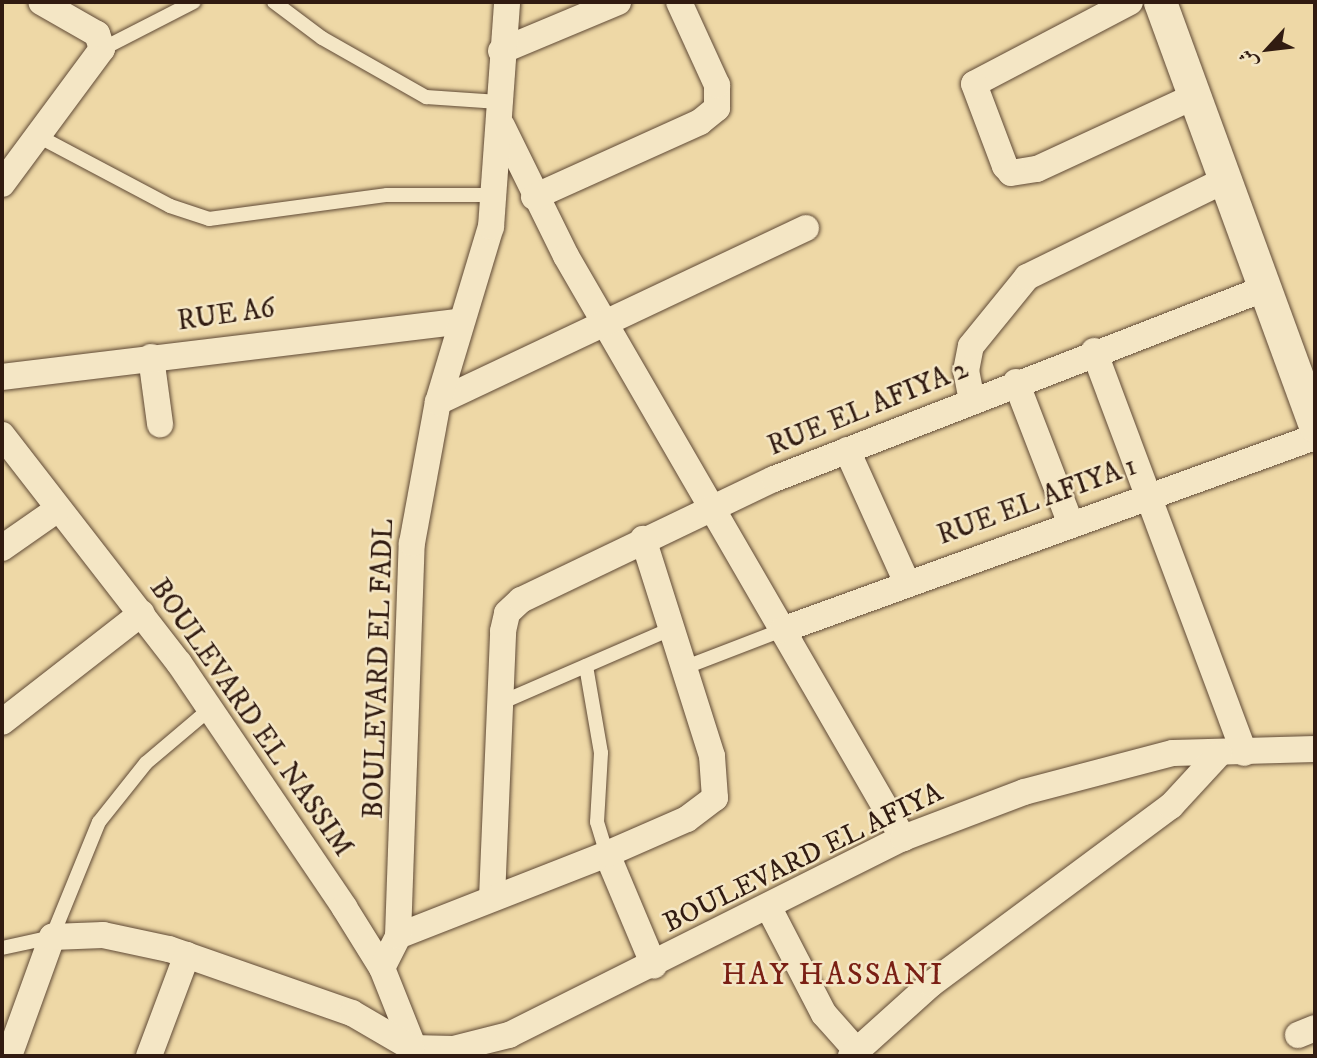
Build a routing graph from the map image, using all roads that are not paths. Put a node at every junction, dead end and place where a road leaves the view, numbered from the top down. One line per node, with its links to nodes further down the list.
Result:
1 (41, 2): 9 (street)
2 (194, 2): 9 (lane)
3 (274, 2): 12 (lane)
4 (507, 2): 10 (street, BOULEVARD EL FADL)
5 (618, 2): 10 (street)
6 (679, 2): 17 (street)
7 (1130, 2): 11 (street)
8 (1160, 2): 11 (street)
9 (102, 49): 13 (street)
10 (502, 51): 12 (street, BOULEVARD EL FADL)
11 (1195, 96): 14 (street)
12 (499, 108): 16 (street, BOULEVARD EL FADL); 17 (street)
13 (38, 136): 15 (street); 16 (lane)
14 (1225, 180): 19 (street); 27 (street)
15 (2, 184)
16 (496, 195): 20 (street, BOULEVARD EL FADL)
17 (534, 197): 21 (street)
18 (806, 228): 21 (street)
19 (1266, 288): 22 (street, RUE EL AFIYA 2); 26 (street)
20 (459, 321): 23 (street, RUE A6); 28 (street, BOULEVARD EL FADL)
21 (605, 324): 28 (street); 35 (street)
22 (1094, 351): 25 (street, RUE EL AFIYA 2); 34 (street)
23 (151, 357): 24 (street, RUE A6); 29 (street)
24 (2, 377)
25 (1016, 382): 27 (street, RUE EL AFIYA 2); 37 (street)
26 (1308, 385): 30 (street)
27 (972, 401): 33 (street, RUE EL AFIYA 2)
28 (438, 402): 55 (street, BOULEVARD EL FADL)
29 (160, 424)
30 (1315, 426)
31 (2, 435): 36 (street, BOULEVARD EL NASSIM)
32 (1315, 437): 34 (street, RUE EL AFIYA 1)
33 (847, 450): 35 (street, RUE EL AFIYA 2); 40 (street)
34 (1150, 493): 37 (street, RUE EL AFIYA 1); 50 (street)
35 (710, 508): 38 (street, RUE EL AFIYA 2); 43 (street)
36 (58, 509): 39 (street); 41 (street, BOULEVARD EL NASSIM)
37 (1070, 522): 40 (street, RUE EL AFIYA 1)
38 (643, 539): 42 (street); 46 (street, RUE EL AFIYA 2)
39 (2, 548)
40 (907, 583): 43 (street, RUE EL AFIYA 1)
41 (142, 613): 47 (street, BOULEVARD EL NASSIM); 48 (street)
42 (673, 628): 44 (lane); 45 (street)
43 (782, 630): 45 (lane); 51 (street)
44 (586, 666): 46 (lane); 52 (lane)
45 (686, 667): 52 (street)
46 (498, 704): 53 (street)
47 (211, 708): 56 (lane); 60 (street, BOULEVARD EL NASSIM)
48 (2, 722)
49 (1315, 749): 50 (street, BOULEVARD EL AFIYA)
50 (1231, 753): 51 (street, BOULEVARD EL AFIYA); 62 (street)
51 (903, 838): 54 (street, BOULEVARD EL AFIYA)
52 (607, 854): 53 (street); 59 (street)
53 (492, 898): 55 (street)
54 (769, 908): 59 (street, BOULEVARD EL AFIYA); 62 (street)
55 (398, 936): 60 (street, BOULEVARD EL FADL)
56 (52, 937): 57 (lane); 58 (street); 63 (street)
57 (2, 948)
58 (187, 955): 61 (street); 64 (street)
59 (654, 966): 61 (street, BOULEVARD EL AFIYA)
60 (382, 968): 61 (street, BOULEVARD EL NASSIM)
61 (411, 1053)
62 (854, 1054)
63 (9, 1056)
64 (149, 1056)

